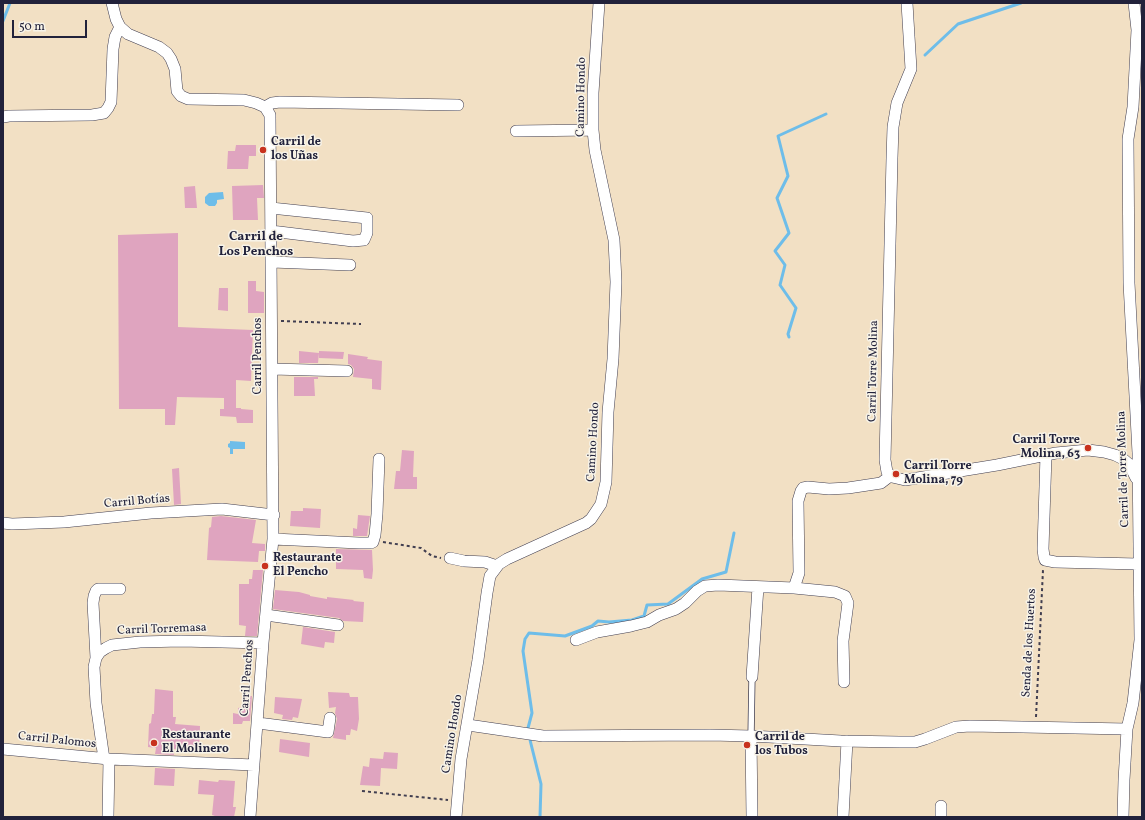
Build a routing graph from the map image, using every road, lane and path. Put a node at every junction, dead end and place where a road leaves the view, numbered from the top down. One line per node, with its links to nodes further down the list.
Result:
1 (112, 3): 5 (street)
2 (599, 3): 10 (street, Camino Hondo)
3 (907, 3): 24 (street, Carril Torre Molina)
4 (1134, 3): 9 (street, Carril de Torre Molina)
5 (120, 27): 7 (street); 8 (street)
6 (458, 105): 7 (street)
7 (265, 107): 12 (street, Carril Penchos)
8 (3, 117)
9 (1137, 120): 21 (street, Carril de Torre Molina)
10 (593, 130): 11 (street); 33 (street, Camino Hondo)
11 (516, 131)
12 (271, 208): 13 (street, Carril Penchos); 13 (street)
13 (271, 232): 14 (street, Carril Penchos)
14 (272, 262): 15 (street); 16 (street, Carril Penchos)
15 (350, 265)
16 (272, 320): 17 (path); 18 (street, Carril Penchos)
17 (361, 324)
18 (272, 369): 19 (street); 26 (street, Carril Penchos)
19 (347, 371)
20 (1046, 455): 23 (street); 24 (street); 31 (street)
21 (1138, 458): 23 (street); 25 (street, Carril de Torre Molina)
22 (379, 459): 29 (street)
23 (1122, 459): 25 (street)
24 (890, 476): 35 (street)
25 (1138, 482): 32 (street, Carril de Torre Molina)
26 (274, 514): 27 (street, Carril Botías); 28 (street, Carril Penchos)
27 (3, 523)
28 (273, 539): 29 (street); 37 (street, Carril Penchos)
29 (374, 540): 30 (path)
30 (450, 558): 33 (street)
31 (1045, 560): 32 (street); 48 (path, Senda de los Huertos)
32 (1138, 564): 44 (street, Carril de Torre Molina)
33 (497, 566): 47 (street, Camino Hondo)
34 (758, 587): 35 (street); 39 (street); 42 (street)
35 (794, 588): 43 (street)
36 (120, 589): 41 (street)
37 (266, 615): 38 (street); 40 (street, Carril Penchos)
38 (338, 625)
39 (576, 640)
40 (263, 643): 41 (street, Carril Torremasa); 46 (street, Carril Penchos)
41 (96, 658): 53 (street)
42 (752, 677): 50 (lane)
43 (844, 682)
44 (1138, 703): 49 (street, Carril de Torre Molina)
45 (330, 718): 46 (street)
46 (258, 723): 54 (street, Carril Penchos)
47 (468, 725): 50 (street); 56 (street, Camino Hondo)
48 (1035, 727): 49 (street); 51 (street)
49 (1127, 729): 62 (street, Carril de Torre Molina)
50 (751, 736): 51 (street); 60 (street)
51 (847, 741): 61 (street)
52 (3, 749): 53 (street, Carril Palomos)
53 (106, 759): 54 (street, Carril Palomos); 57 (street)
54 (254, 764): 58 (street, Carril Penchos)
55 (362, 790): 56 (path)
56 (457, 802): 59 (street, Camino Hondo)
57 (108, 817)
58 (250, 817)
59 (456, 817)
60 (752, 817)
61 (843, 817)
62 (1123, 817)

